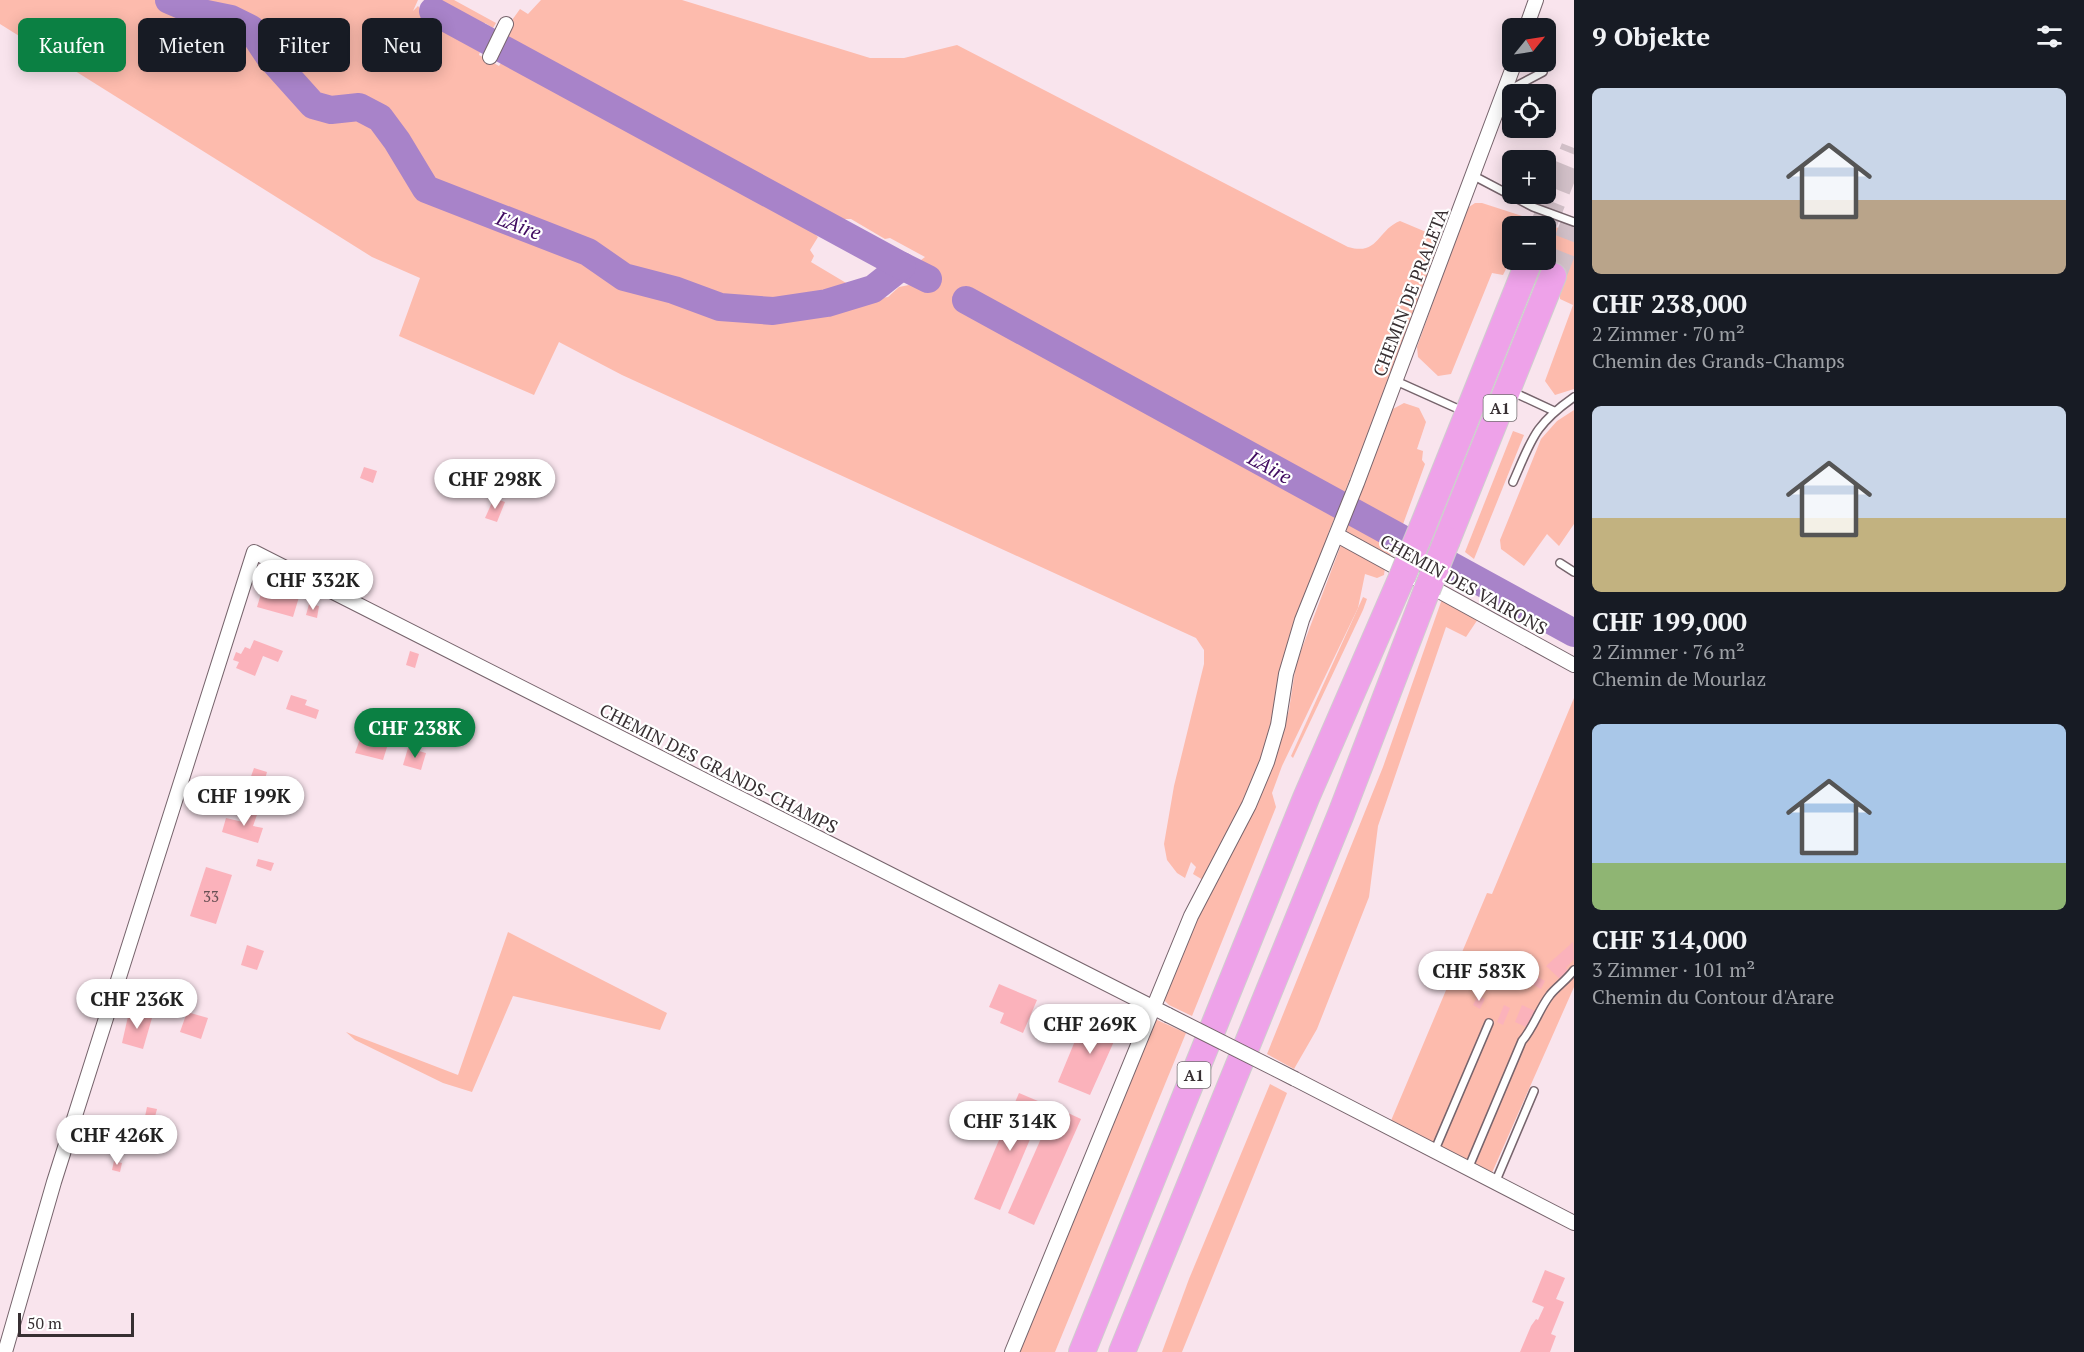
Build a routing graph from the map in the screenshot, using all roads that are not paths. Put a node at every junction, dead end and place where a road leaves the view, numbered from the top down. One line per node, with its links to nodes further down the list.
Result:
1 (1536, 0): 2 (street)
2 (1530, 18)
3 (504, 29): 4 (street)
4 (490, 57)
5 (1543, 72): 6 (lane)
6 (1520, 84)
7 (1502, 98): 8 (street, CHEMIN DE PRALETA)
8 (1474, 176): 9 (lane); 12 (street, CHEMIN DE PRALETA)
9 (1574, 222)
10 (1525, 270): 16 (highway, A1)
11 (1553, 276): 13 (highway, A1)
12 (1396, 381): 16 (lane); 18 (street, CHEMIN DE PRALETA)
13 (1507, 390): 15 (lane); 33 (highway, A1, bridge)
14 (1574, 397): 15 (lane)
15 (1554, 411): 17 (lane)
16 (1468, 414): 32 (highway, A1, bridge)
17 (1513, 482)
18 (1338, 532): 21 (street, CHEMIN DES VAIRONS); 23 (street, CHEMIN DE PRALETA)
19 (1560, 564): 20 (lane)
20 (1574, 572)
21 (1574, 665)
22 (1574, 970): 27 (lane)
23 (1153, 1008): 26 (street, CHEMIN DES GRANDS-CHAMPS, bridge); 30 (street, CHEMIN DES GRANDS-CHAMPS); 31 (street, CHEMIN DE PRALETA)
24 (1489, 1023): 26 (lane)
25 (1534, 1091): 28 (lane)
26 (1434, 1152): 27 (street)
27 (1468, 1169): 28 (street)
28 (1495, 1183): 29 (street)
29 (1574, 1223)
30 (5, 1352)
31 (1012, 1352)
32 (1082, 1352)
33 (1122, 1352)

